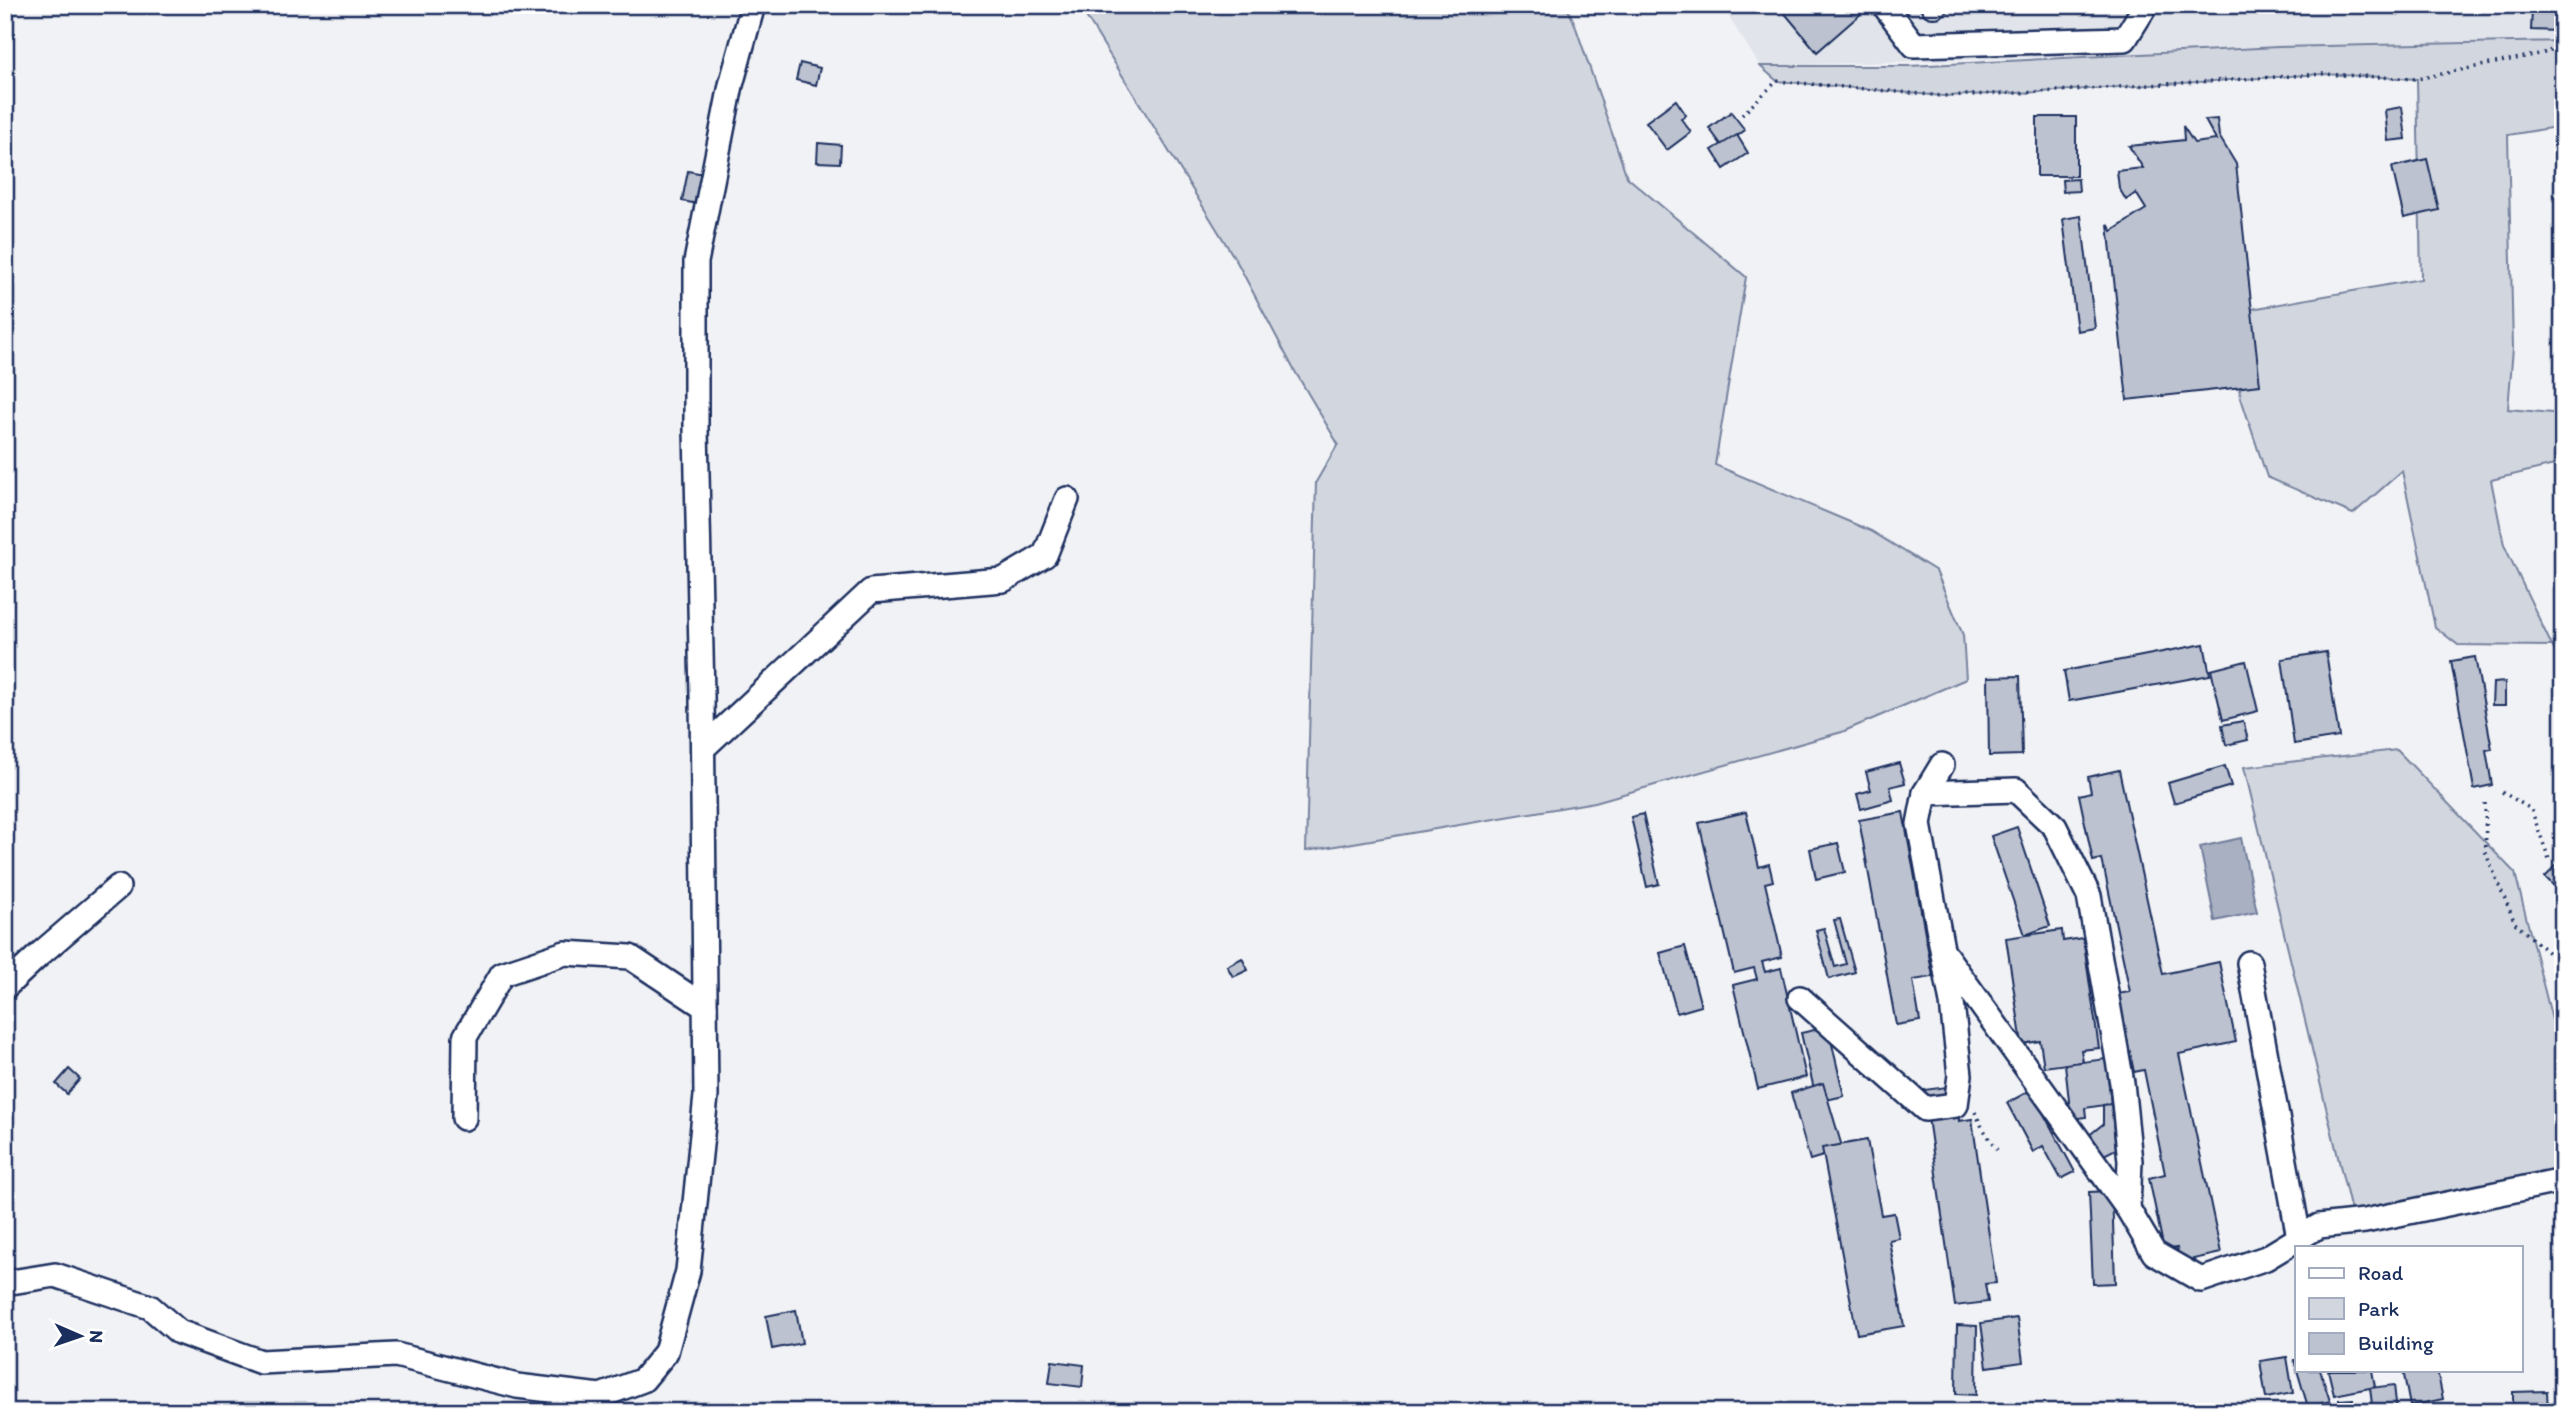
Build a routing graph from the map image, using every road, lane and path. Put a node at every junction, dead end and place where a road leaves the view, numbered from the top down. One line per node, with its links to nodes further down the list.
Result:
1 (753, 5): 7 (street)
2 (1884, 5): 3 (street)
3 (2146, 5)
4 (2563, 32): 5 (path)
5 (1742, 115)
6 (1067, 499): 7 (street)
7 (702, 748): 19 (street)
8 (1942, 765): 10 (street)
9 (2502, 792): 12 (path)
10 (1925, 793): 14 (street); 22 (street)
11 (2485, 803): 16 (path)
12 (2549, 859)
13 (118, 887): 17 (street)
14 (1942, 950): 18 (street); 22 (street)
15 (2249, 962): 23 (street)
16 (2563, 970)
17 (5, 987)
18 (1800, 998)
19 (705, 1007): 20 (street); 24 (street)
20 (464, 1118)
21 (2563, 1180): 23 (street)
22 (2128, 1209): 23 (street)
23 (2300, 1238)
24 (5, 1283)

